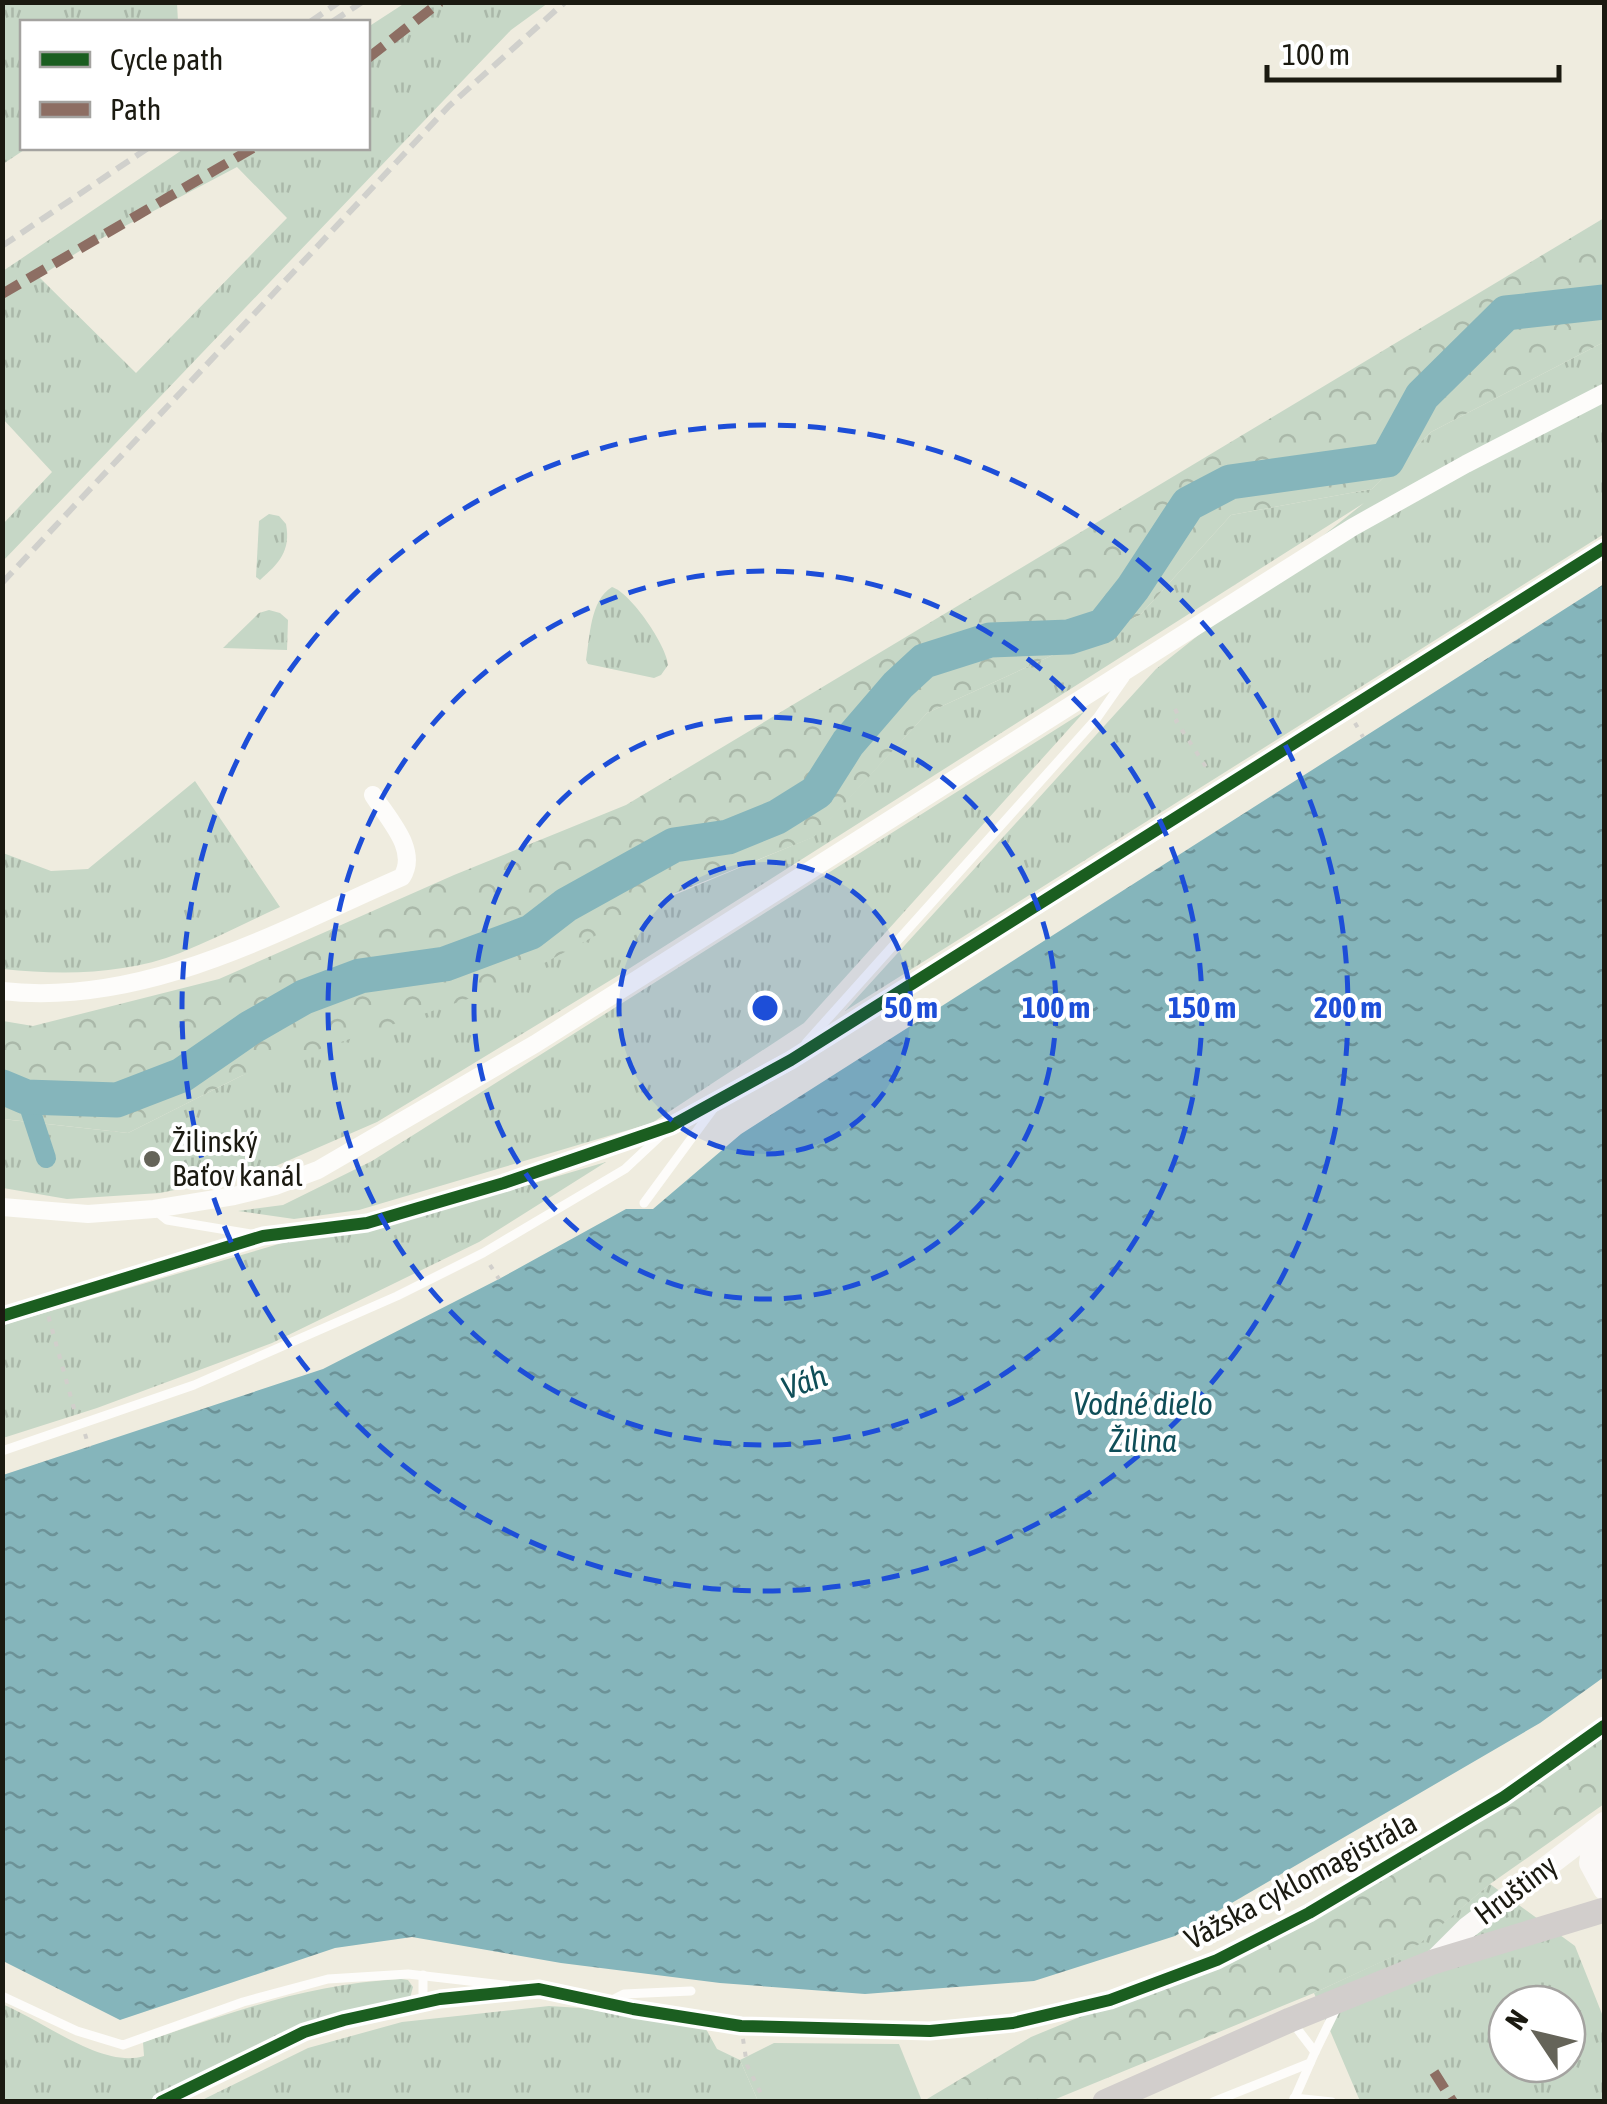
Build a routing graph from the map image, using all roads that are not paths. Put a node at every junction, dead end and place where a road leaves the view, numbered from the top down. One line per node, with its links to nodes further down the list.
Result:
1 (1604, 393): 3 (street)
2 (1604, 548): 6 (street)
3 (1133, 667): 6 (lane); 11 (street)
4 (373, 795): 5 (street)
5 (2, 991)
6 (791, 1060): 7 (street)
7 (717, 1102): 8 (street); 9 (lane)
8 (671, 1126): 13 (lane)
9 (644, 1203)
10 (2, 1207): 11 (street)
11 (154, 1210): 12 (lane)
12 (263, 1236)
13 (2, 1451)
14 (1600, 1827): 15 (street); 17 (street, Hruštiny)
15 (1604, 1889)
16 (1604, 1910): 17 (main road)
17 (1433, 1962): 21 (main road)
18 (424, 1975): 20 (lane); 22 (lane); 22 (lane)
19 (691, 1991): 23 (lane)
20 (2, 1996)
21 (1340, 1998): 24 (main road); 25 (lane)
22 (423, 2002): 28 (lane)
23 (606, 2003)
24 (1290, 2020): 25 (lane); 29 (main road)
25 (1315, 2052): 26 (lane)
26 (1310, 2063): 27 (lane); 30 (lane)
27 (1294, 2100): 31 (lane)
28 (160, 2102)
29 (1105, 2102)
30 (1213, 2102)
31 (1332, 2102)

